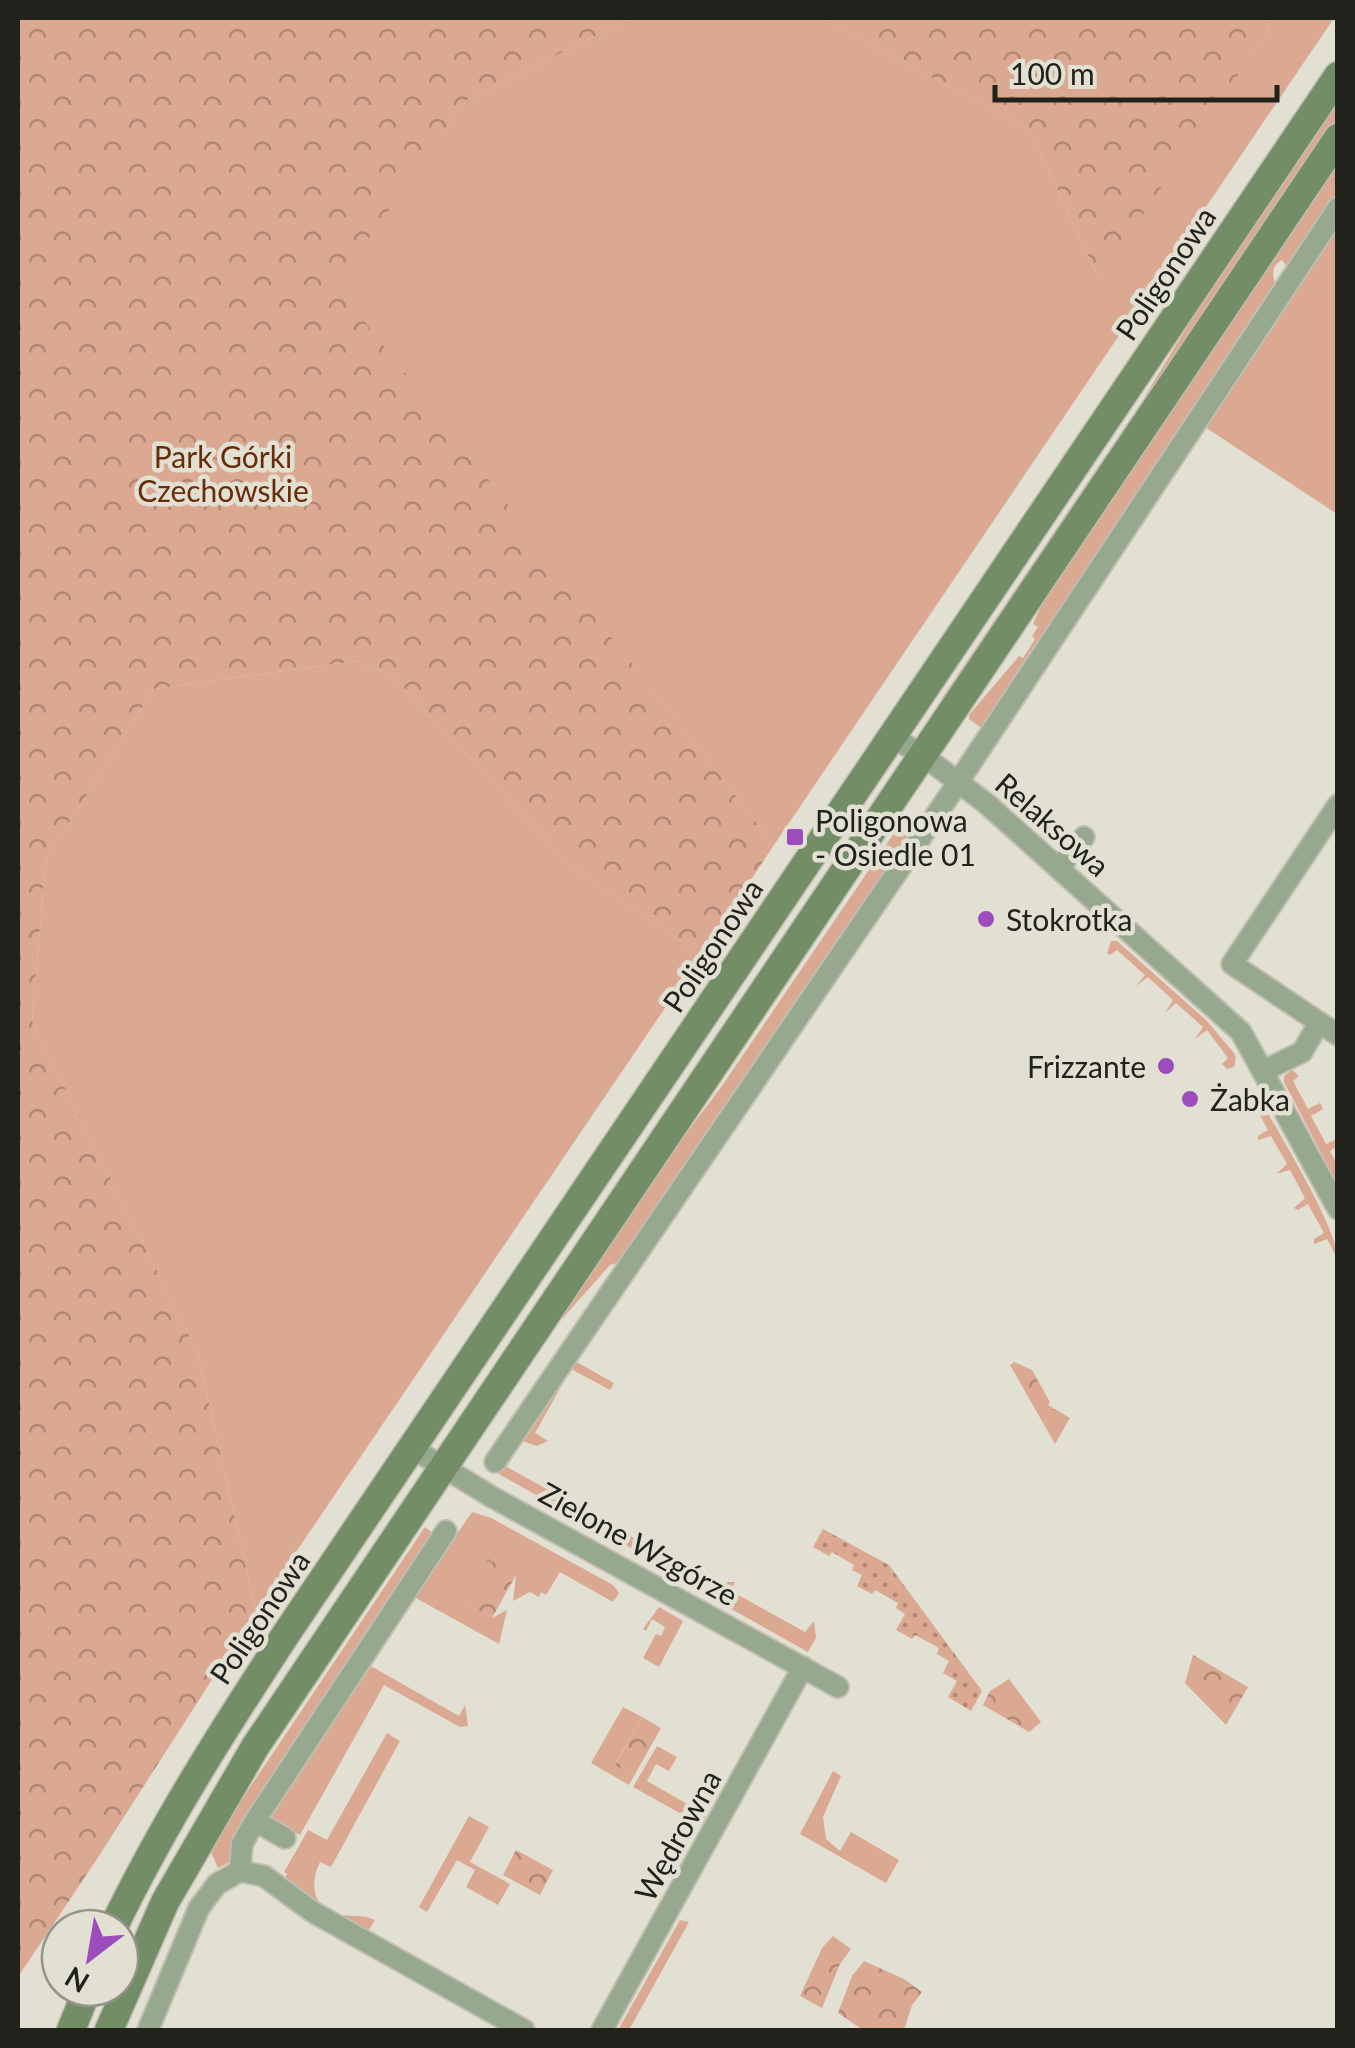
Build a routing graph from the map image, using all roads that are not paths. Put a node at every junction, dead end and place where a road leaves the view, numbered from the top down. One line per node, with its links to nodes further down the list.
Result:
1 (1338, 76): 4 (main road, Poligonowa)
2 (1338, 138): 5 (main road)
3 (1338, 208): 6 (street)
4 (892, 736): 5 (street, Relaksowa); 14 (main road, Poligonowa)
5 (921, 754): 6 (street, Relaksowa); 16 (main road)
6 (958, 782): 9 (street, Relaksowa); 15 (street)
7 (1338, 805): 10 (street)
8 (1084, 836): 9 (street)
9 (1059, 868): 12 (street, Relaksowa)
10 (1319, 1023): 11 (street); 12 (street)
11 (1338, 1035)
12 (1264, 1070): 13 (street, Relaksowa)
13 (1338, 1209)
14 (412, 1448): 16 (street, Zielone Wzgórze); 23 (main road, Poligonowa)
15 (494, 1462)
16 (442, 1467): 18 (street, Zielone Wzgórze); 24 (main road)
17 (446, 1531): 20 (street)
18 (803, 1667): 19 (street, Zielone Wzgórze); 27 (street, Wędrowna)
19 (838, 1687)
20 (254, 1821): 21 (street); 22 (street)
21 (284, 1838)
22 (240, 1871): 25 (street); 26 (street)
23 (123, 1908)
24 (109, 2030)
25 (148, 2030)
26 (524, 2030)
27 (602, 2030)

